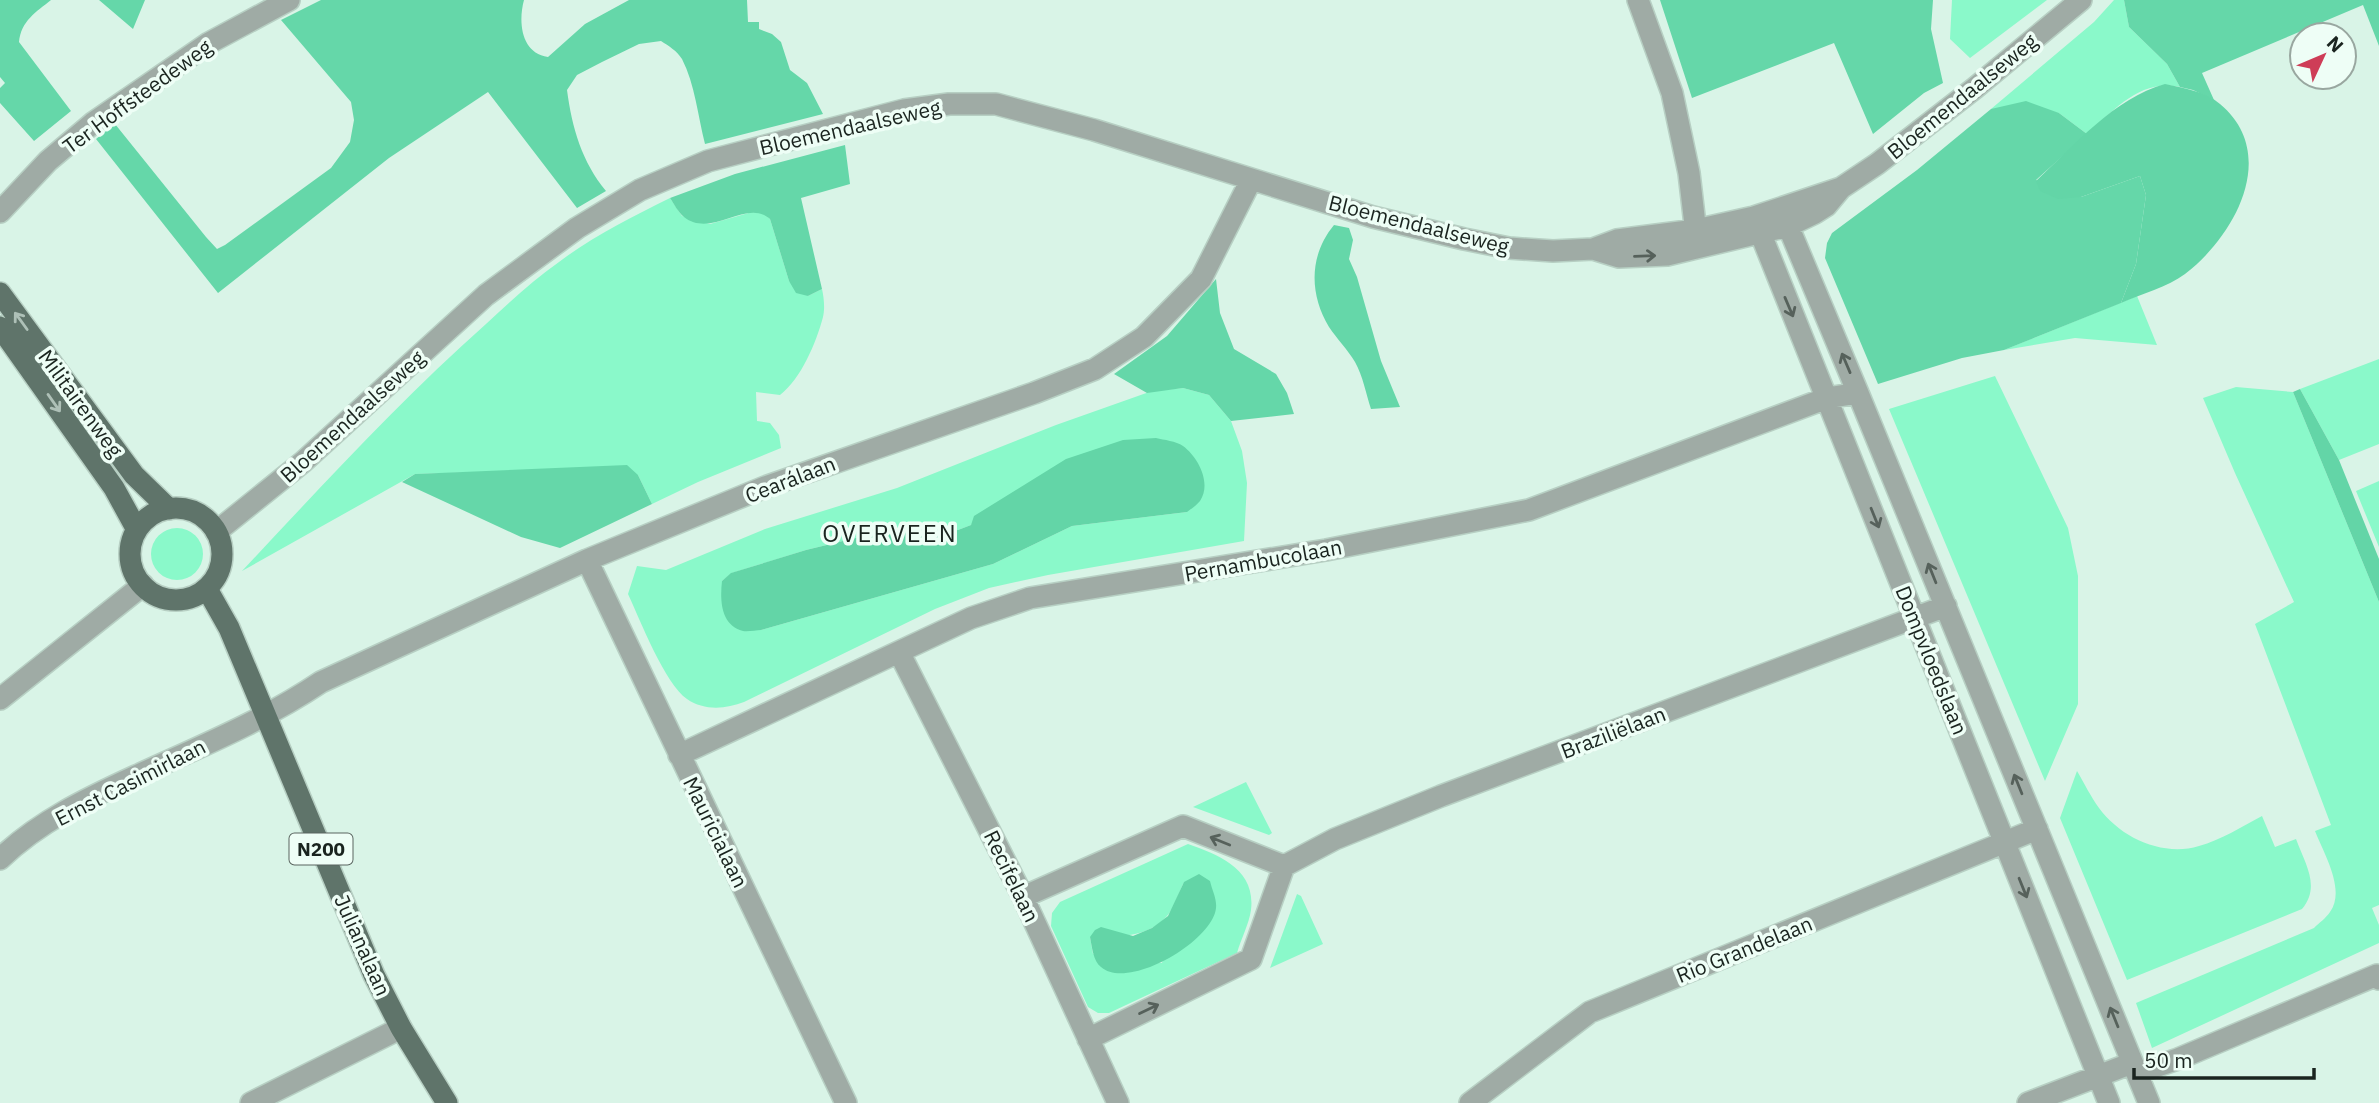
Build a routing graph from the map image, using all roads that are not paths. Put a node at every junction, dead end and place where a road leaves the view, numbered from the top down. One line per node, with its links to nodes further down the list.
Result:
1 (289, 0): 5 (street, Ter Hoffsteedeweg)
2 (1639, 0): 8 (street)
3 (2081, 0): 6 (street, Bloemendaalseweg)
4 (1251, 180): 8 (street, Bloemendaalseweg); 15 (street, Bloemendaalseweg); 16 (street, Cearálaan)
5 (0, 212)
6 (1785, 218): 7 (street, Bloemendaalseweg); 11 (street, Dompvloedslaan, one-way to 6)
7 (1756, 225): 8 (street, Bloemendaalseweg); 12 (street, Dompvloedslaan, one-way to 12)
8 (1697, 239)
9 (0, 293): 13 (main road, Militairenweg, one-way to 9)
10 (0, 327): 14 (main road, Militairenweg, one-way to 14)
11 (1858, 393): 12 (street, Pernambucolaan); 19 (street, Dompvloedslaan, one-way to 11)
12 (1827, 398): 20 (street, Dompvloedslaan, one-way to 20); 21 (street, Pernambucolaan)
13 (169, 509): 14 (main road); 15 (main road)
14 (137, 530): 17 (main road)
15 (216, 532): 18 (main road)
16 (587, 560): 23 (street, Cearálaan); 24 (street, Mauricialaan)
17 (143, 585): 18 (main road); 22 (street)
18 (207, 589): 23 (main road, Julianalaan / N200)
19 (1945, 606): 20 (street, Braziliëlaan); 25 (street, Dompvloedslaan, one-way to 19)
20 (1915, 617): 26 (street, Dompvloedslaan); 28 (street, Braziliëlaan)
21 (900, 652): 24 (street, Pernambucolaan); 29 (street, Recifelaan)
22 (0, 699)
23 (266, 715): 27 (street, Ernst Casimirlaan); 31 (main road, Julianalaan / N200)
24 (679, 755): 37 (street, Mauricialaan)
25 (2037, 829): 26 (street, Rio Grandelaan); 33 (street, Dompvloedslaan, one-way to 25)
26 (2005, 843): 34 (street, Dompvloedslaan, one-way to 34); 39 (street, Rio Grandelaan)
27 (0, 859)
28 (1284, 866): 29 (street, one-way to 29); 32 (street, one-way to 28)
29 (1023, 897): 32 (street, Recifelaan)
30 (2379, 979): 33 (street)
31 (401, 1028): 35 (street); 36 (main road, Julianalaan / N200)
32 (1088, 1039): 38 (street, Recifelaan)
33 (2135, 1068): 34 (street); 42 (street, Dompvloedslaan)
34 (2099, 1077): 40 (street); 41 (street, Dompvloedslaan)
35 (251, 1103)
36 (447, 1103)
37 (846, 1103)
38 (1118, 1103)
39 (1470, 1103)
40 (2028, 1103)
41 (2109, 1103)
42 (2149, 1103)

